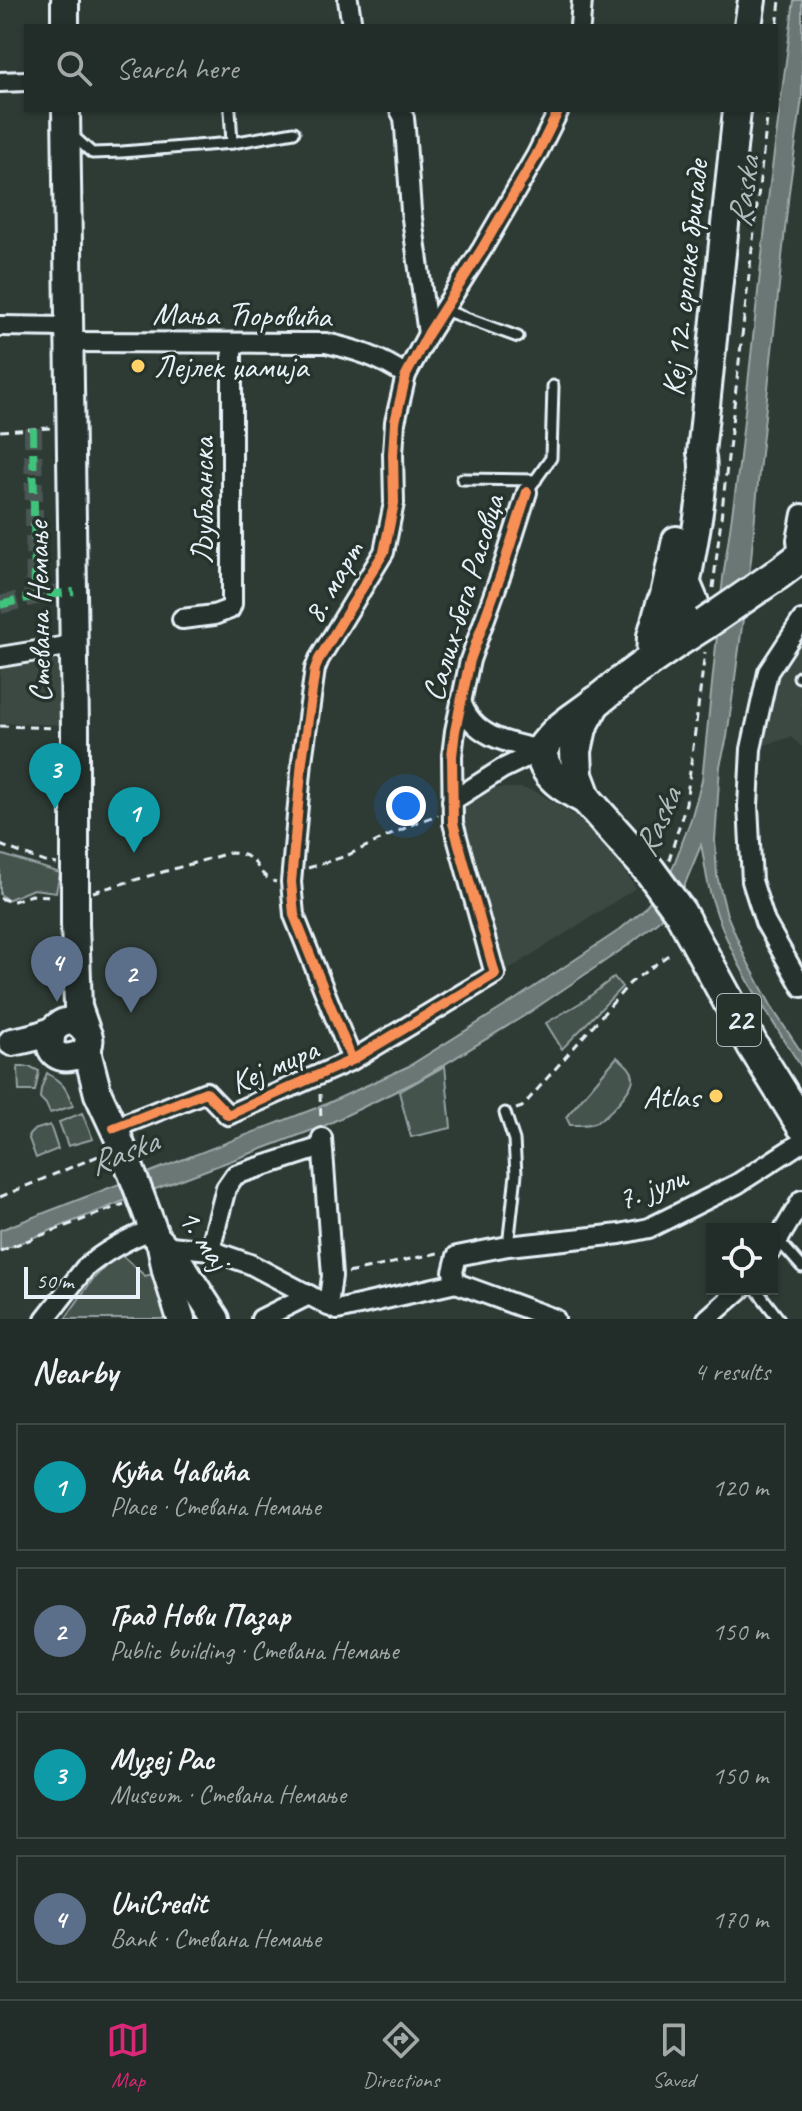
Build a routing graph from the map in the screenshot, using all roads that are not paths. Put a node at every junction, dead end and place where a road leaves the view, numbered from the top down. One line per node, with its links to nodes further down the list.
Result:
1 (65, 0): 5 (street)
2 (348, 0): 6 (street)
3 (582, 0): 7 (street)
4 (752, 0): 8 (street)
5 (65, 24)
6 (352, 24)
7 (580, 24)
8 (748, 24)
9 (24, 81): 10 (street)
10 (0, 82)
11 (230, 112): 17 (lane)
12 (401, 112): 21 (street)
13 (558, 112): 18 (street, 8. март)
14 (737, 112): 26 (street, Кеј 12. српске бригаде)
15 (67, 121): 17 (lane, Стевана Немање); 20 (street, Стевана Немање)
16 (294, 132): 17 (lane, Стевана Немање)
17 (232, 143)
18 (444, 310): 21 (street, 8. март); 22 (lane)
19 (0, 326): 20 (street)
20 (69, 334): 23 (street, Мања Ћоровића); 35 (street, Стевана Немање)
21 (428, 334): 24 (street, 8. март)
22 (518, 337)
23 (232, 344): 24 (street, Мања Ћоровића); 33 (street, Љубљанска)
24 (406, 375): 47 (street, 8. март)
25 (553, 386): 28 (lane, Салих-бега Расовца)
26 (701, 453): 31 (street, Кеј 12. српске бригаде); 32 (street, Кеј 12. српске бригаде)
27 (462, 479): 28 (lane)
28 (531, 486): 38 (street, Салих-бега Расовца)
29 (802, 514): 30 (street)
30 (793, 563): 32 (main road, 22, bridge)
31 (662, 604): 32 (street); 37 (main road)
32 (697, 613): 37 (main road, 22)
33 (182, 619)
34 (802, 620): 44 (street)
35 (73, 645): 36 (street); 45 (street, Стевана Немање)
36 (0, 657)
37 (652, 658): 39 (main road, 22)
38 (461, 701): 40 (street); 42 (street, Салих-бега Расовца)
39 (595, 702): 40 (main road, 22); 41 (main road, 22)
40 (541, 750): 41 (main road, 22); 42 (street)
41 (586, 799): 49 (main road, 22)
42 (452, 806): 43 (street, Салих-бега Расовца)
43 (495, 974): 47 (street, Кеј мира)
44 (802, 987)
45 (69, 1040): 46 (street); 51 (street)
46 (6, 1042)
47 (352, 1060): 51 (street, Кеј мира)
48 (505, 1113): 55 (lane)
49 (802, 1125)
50 (802, 1142): 55 (street, 7. јули)
51 (120, 1144): 53 (street, 1. мај)
52 (802, 1200): 54 (street)
53 (157, 1237): 57 (street); 64 (street); 65 (street); 66 (street, 1. мај)
54 (778, 1242)
55 (508, 1246): 59 (street, 7. јули)
56 (778, 1247): 58 (lane)
57 (210, 1250): 60 (street); 63 (street)
58 (802, 1267)
59 (456, 1283): 63 (street); 68 (street)
60 (309, 1295): 63 (street); 67 (street)
61 (734, 1295): 69 (street)
62 (761, 1295): 70 (lane)
63 (334, 1312)
64 (45, 1319)
65 (181, 1319)
66 (216, 1319)
67 (261, 1319)
68 (555, 1319)
69 (707, 1319)
70 (779, 1319)

